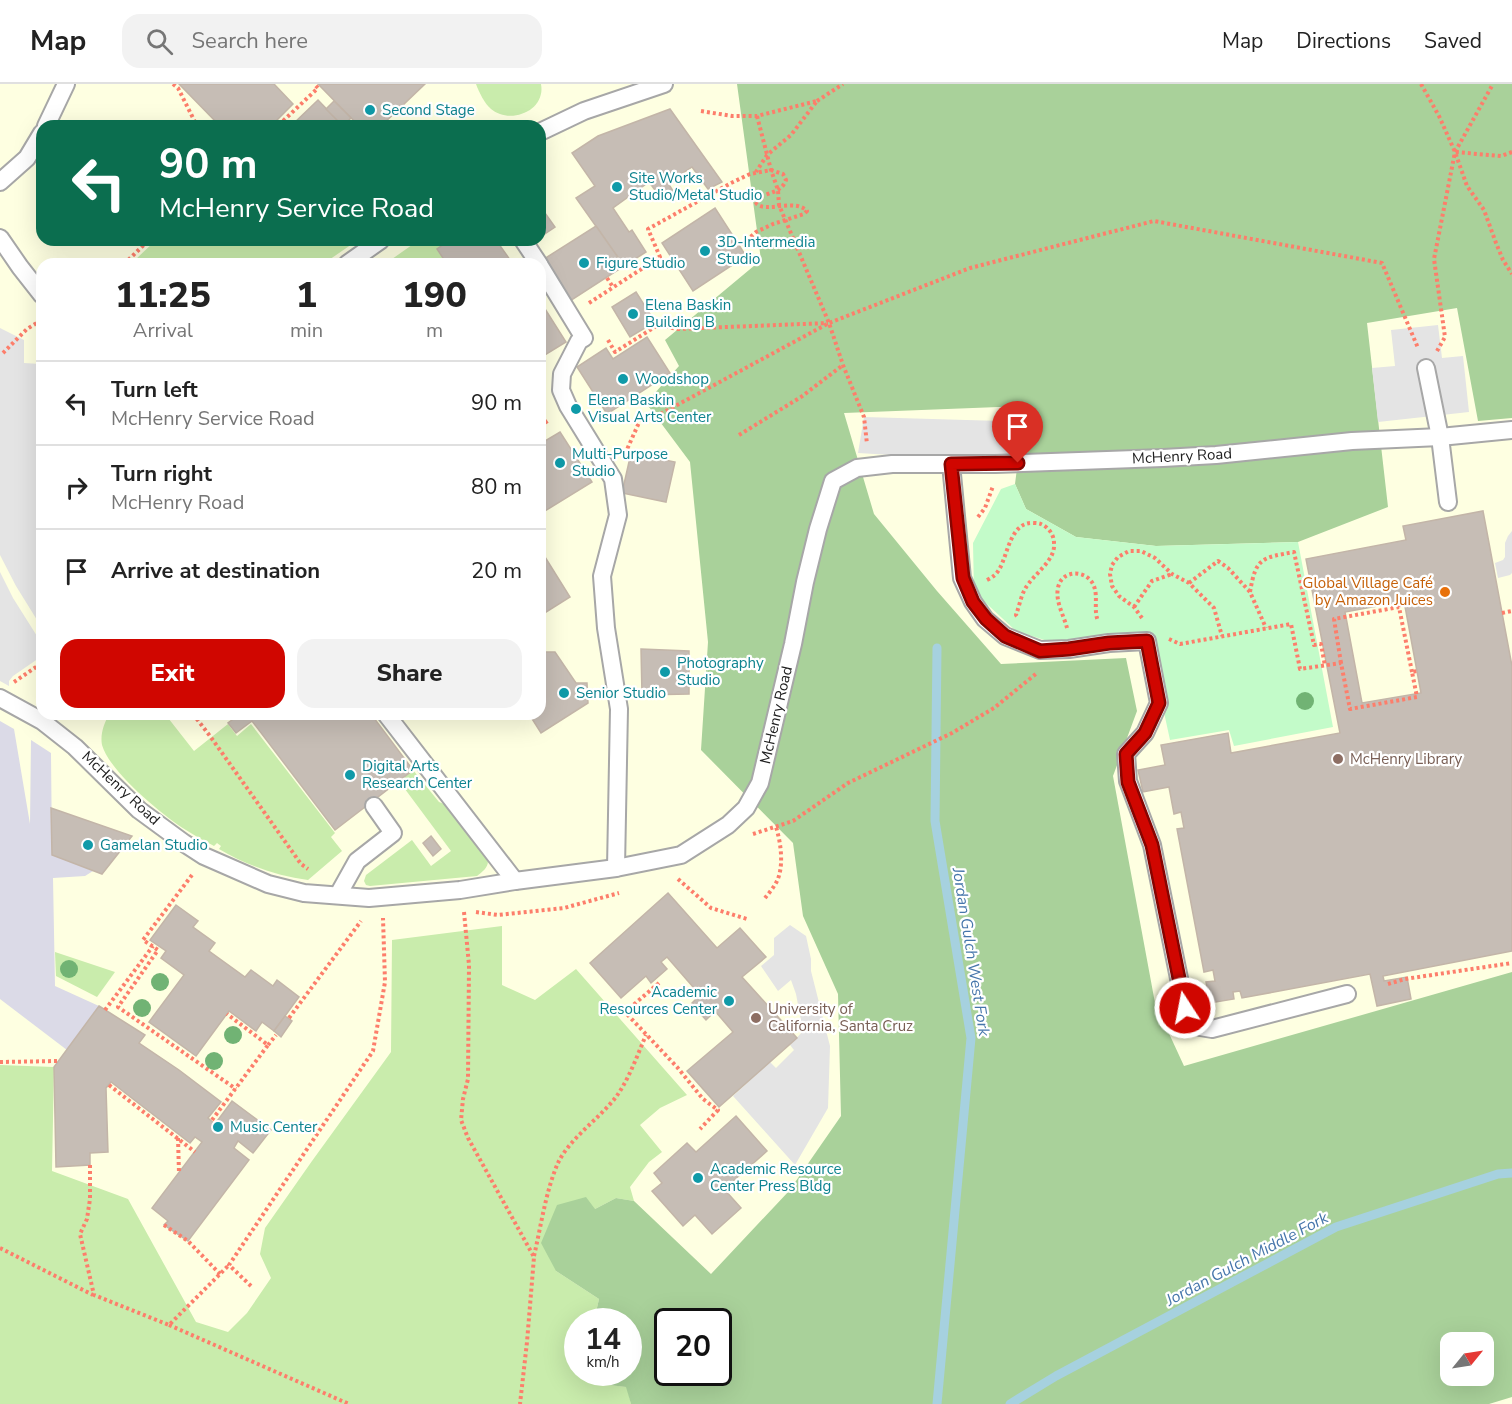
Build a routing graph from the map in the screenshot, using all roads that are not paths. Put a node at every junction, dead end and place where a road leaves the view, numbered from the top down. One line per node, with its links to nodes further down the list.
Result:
1 (66, 84): 3 (lane)
2 (663, 84): 4 (lane)
3 (49, 120)
4 (546, 129)
5 (36, 143): 6 (lane)
6 (0, 182)
7 (0, 238): 11 (lane)
8 (372, 246): 9 (lane)
9 (356, 258)
10 (546, 276): 22 (lane)
11 (36, 287)
12 (1426, 368): 14 (lane)
13 (1512, 430): 14 (lane, McHenry Road)
14 (1440, 437): 15 (lane, McHenry Road); 16 (lane)
15 (951, 464): 22 (lane, McHenry Road); 25 (lane)
16 (1448, 502)
17 (0, 698): 18 (lane, McHenry Road)
18 (36, 717)
19 (41, 720): 24 (lane, McHenry Road)
20 (391, 720): 23 (lane)
21 (374, 806): 24 (lane)
22 (616, 868): 23 (lane, McHenry Road)
23 (515, 881): 24 (lane, McHenry Road)
24 (338, 895)
25 (1347, 994)

